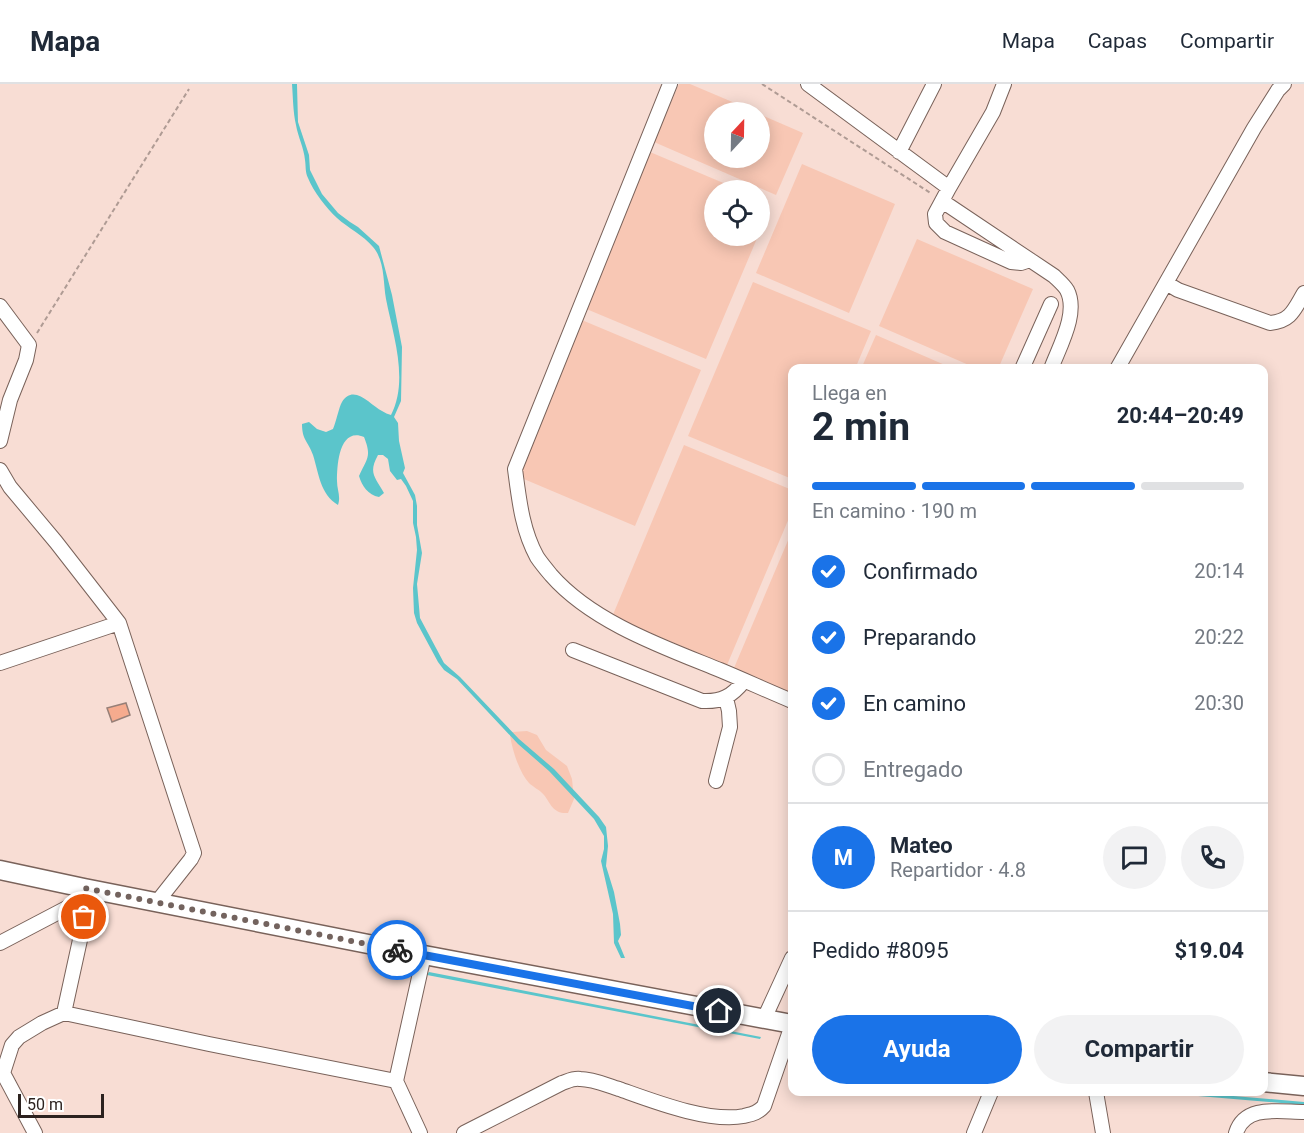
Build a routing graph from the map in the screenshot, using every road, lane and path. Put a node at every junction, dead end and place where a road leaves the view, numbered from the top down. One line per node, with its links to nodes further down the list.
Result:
1 (670, 84): 25 (street)
2 (762, 84): 10 (path)
3 (808, 84): 8 (street)
4 (934, 84): 8 (street)
5 (1004, 84): 9 (street)
6 (1284, 84): 12 (street)
7 (189, 89): 16 (path)
8 (899, 152): 9 (street)
9 (949, 188): 10 (street)
10 (942, 201): 11 (street); 11 (street)
11 (1030, 260): 18 (street)
12 (1166, 283): 13 (street); 19 (street)
13 (1304, 293)
14 (1051, 304): 17 (street)
15 (0, 306): 16 (street)
16 (29, 345): 20 (street)
17 (1024, 364)
18 (1053, 364)
19 (1120, 364)
20 (0, 441)
21 (0, 470): 22 (street)
22 (119, 623): 24 (street); 31 (street)
23 (573, 650): 26 (street)
24 (0, 663)
25 (744, 681): 26 (street); 27 (street)
26 (726, 698): 28 (street)
27 (788, 698)
28 (716, 781)
29 (0, 870): 30 (main road)
30 (82, 895): 31 (main road); 32 (street); 35 (street)
31 (157, 902): 33 (main road)
32 (0, 943)
33 (424, 955): 36 (main road); 40 (street)
34 (788, 967): 36 (street)
35 (64, 1013): 39 (street); 40 (street)
36 (764, 1019): 37 (main road)
37 (788, 1024)
38 (788, 1037): 48 (street)
39 (1, 1074): 46 (street)
40 (396, 1081): 47 (street)
41 (1268, 1083): 42 (main road)
42 (1304, 1086)
43 (989, 1096): 49 (street)
44 (1097, 1096): 50 (street)
45 (1304, 1112): 51 (street)
46 (35, 1133)
47 (420, 1133)
48 (464, 1133)
49 (974, 1133)
50 (1103, 1133)
51 (1236, 1133)

